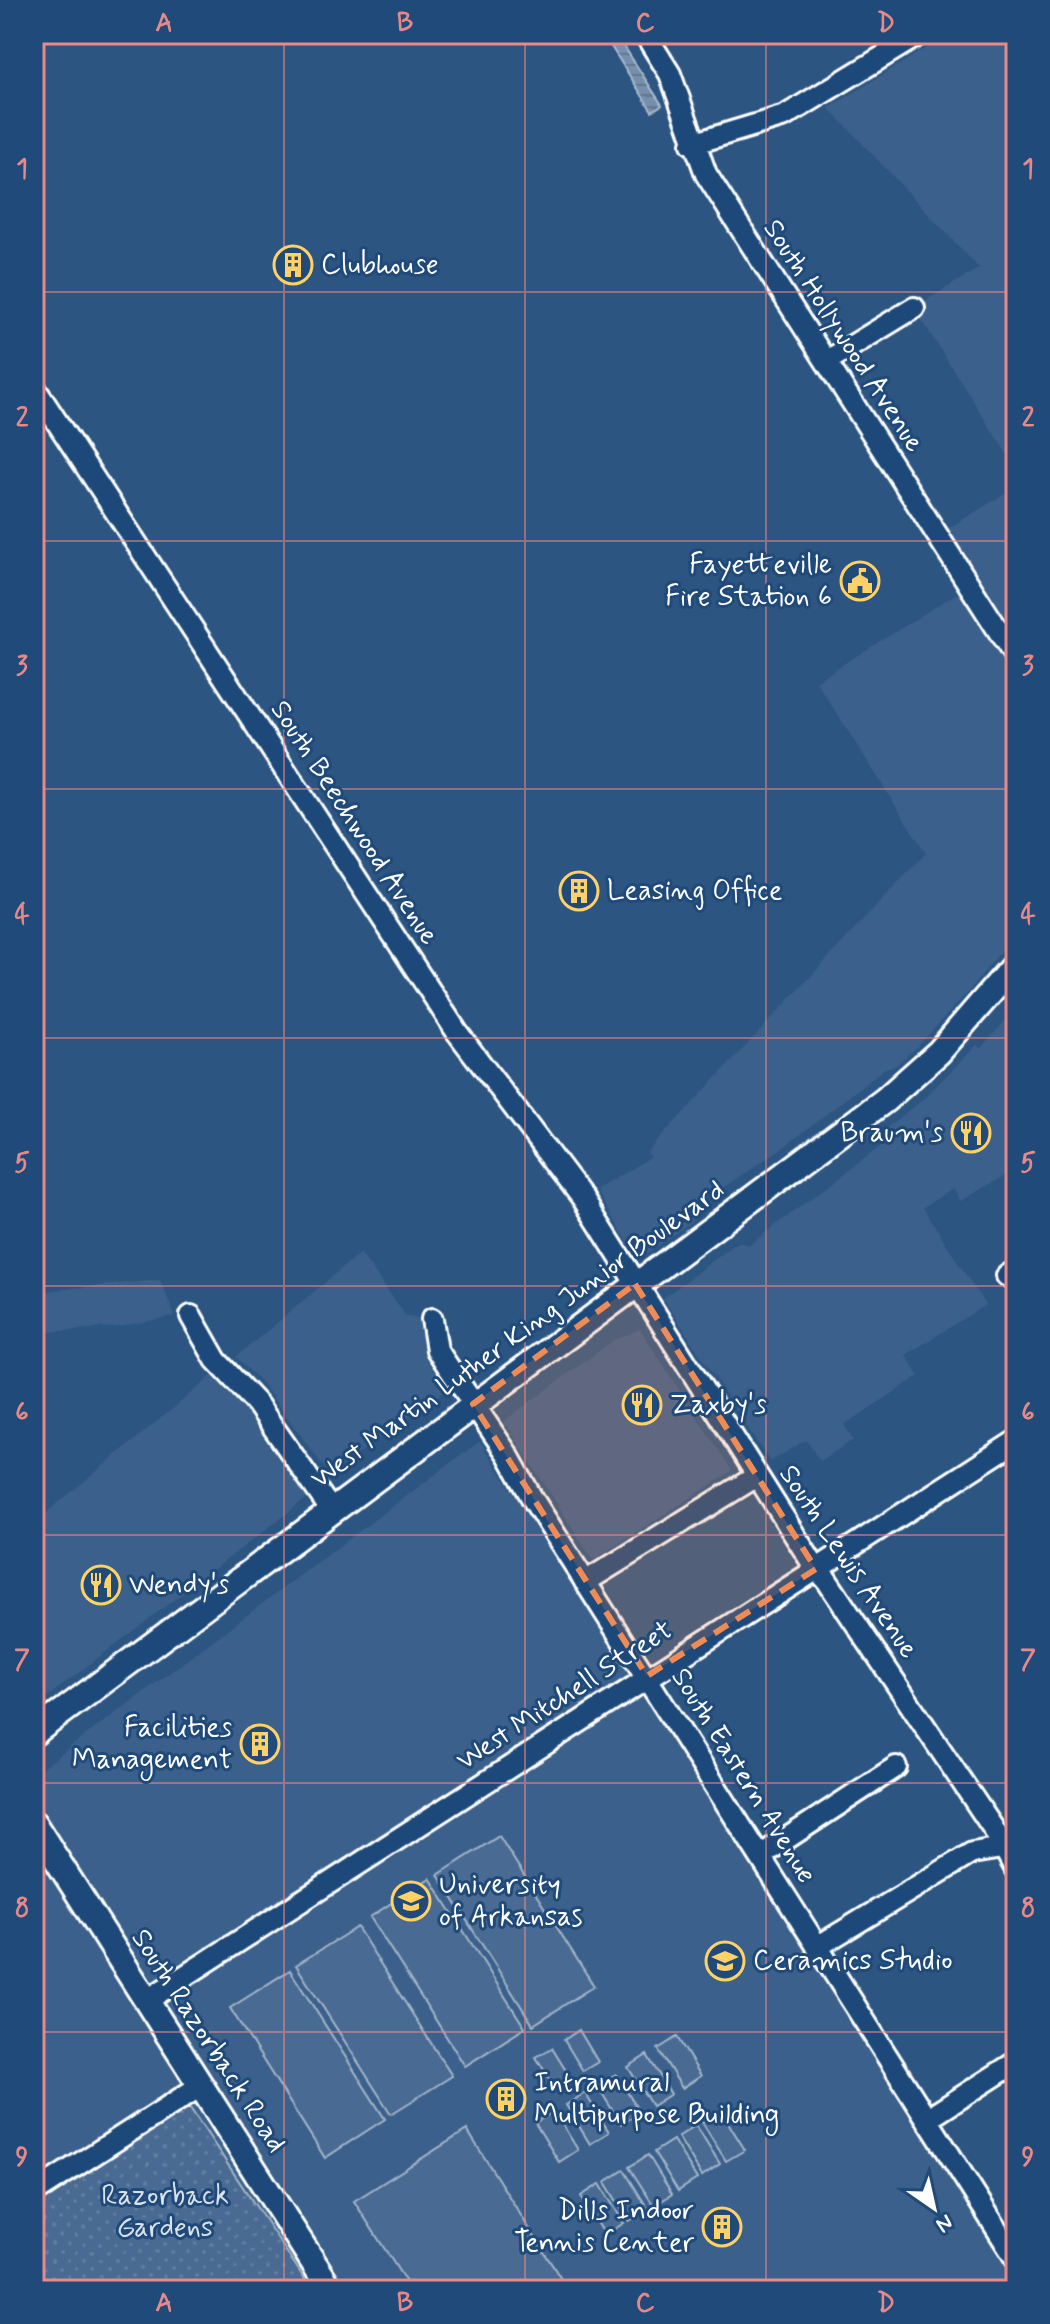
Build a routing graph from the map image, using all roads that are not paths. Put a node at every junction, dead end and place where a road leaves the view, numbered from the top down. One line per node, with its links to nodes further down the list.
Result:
1 (645, 34): 3 (street, South Hollywood Avenue)
2 (920, 34): 3 (street)
3 (692, 144): 5 (street, South Hollywood Avenue)
4 (914, 308): 5 (street)
5 (827, 361): 7 (street, South Hollywood Avenue)
6 (34, 387): 9 (street, South Beechwood Avenue)
7 (1016, 658)
8 (1016, 963): 9 (main road, West Martin Luther King Junior Boulevard)
9 (635, 1284): 12 (main road, West Martin Luther King Junior Boulevard); 14 (street, South Lewis Avenue)
10 (191, 1316): 15 (street)
11 (432, 1319): 12 (street, South Eastern Avenue)
12 (473, 1404): 15 (main road, West Martin Luther King Junior Boulevard); 17 (street, South Eastern Avenue)
13 (1016, 1441): 16 (street, West Mitchell Street)
14 (757, 1476): 16 (street, South Lewis Avenue); 17 (street)
15 (331, 1510): 19 (main road, West Martin Luther King Junior Boulevard)
16 (816, 1569): 18 (street, West Mitchell Street); 22 (street, South Lewis Avenue)
17 (585, 1582): 18 (street, South Eastern Avenue)
18 (647, 1676): 23 (street, South Eastern Avenue); 26 (street, West Mitchell Street)
19 (34, 1733)
20 (896, 1767): 23 (street)
21 (34, 1824): 26 (main road, South Razorback Road)
22 (1009, 1844): 24 (street, South Lewis Avenue); 25 (street)
23 (760, 1856): 25 (street, South Eastern Avenue)
24 (1016, 1870)
25 (817, 1947): 29 (street, South Eastern Avenue)
26 (146, 2001): 28 (main road, South Razorback Road)
27 (1016, 2062): 29 (street)
28 (200, 2086): 30 (street); 32 (main road, South Razorback Road)
29 (929, 2118): 31 (street, South Eastern Avenue)
30 (34, 2193)
31 (1016, 2259)
32 (331, 2290)

